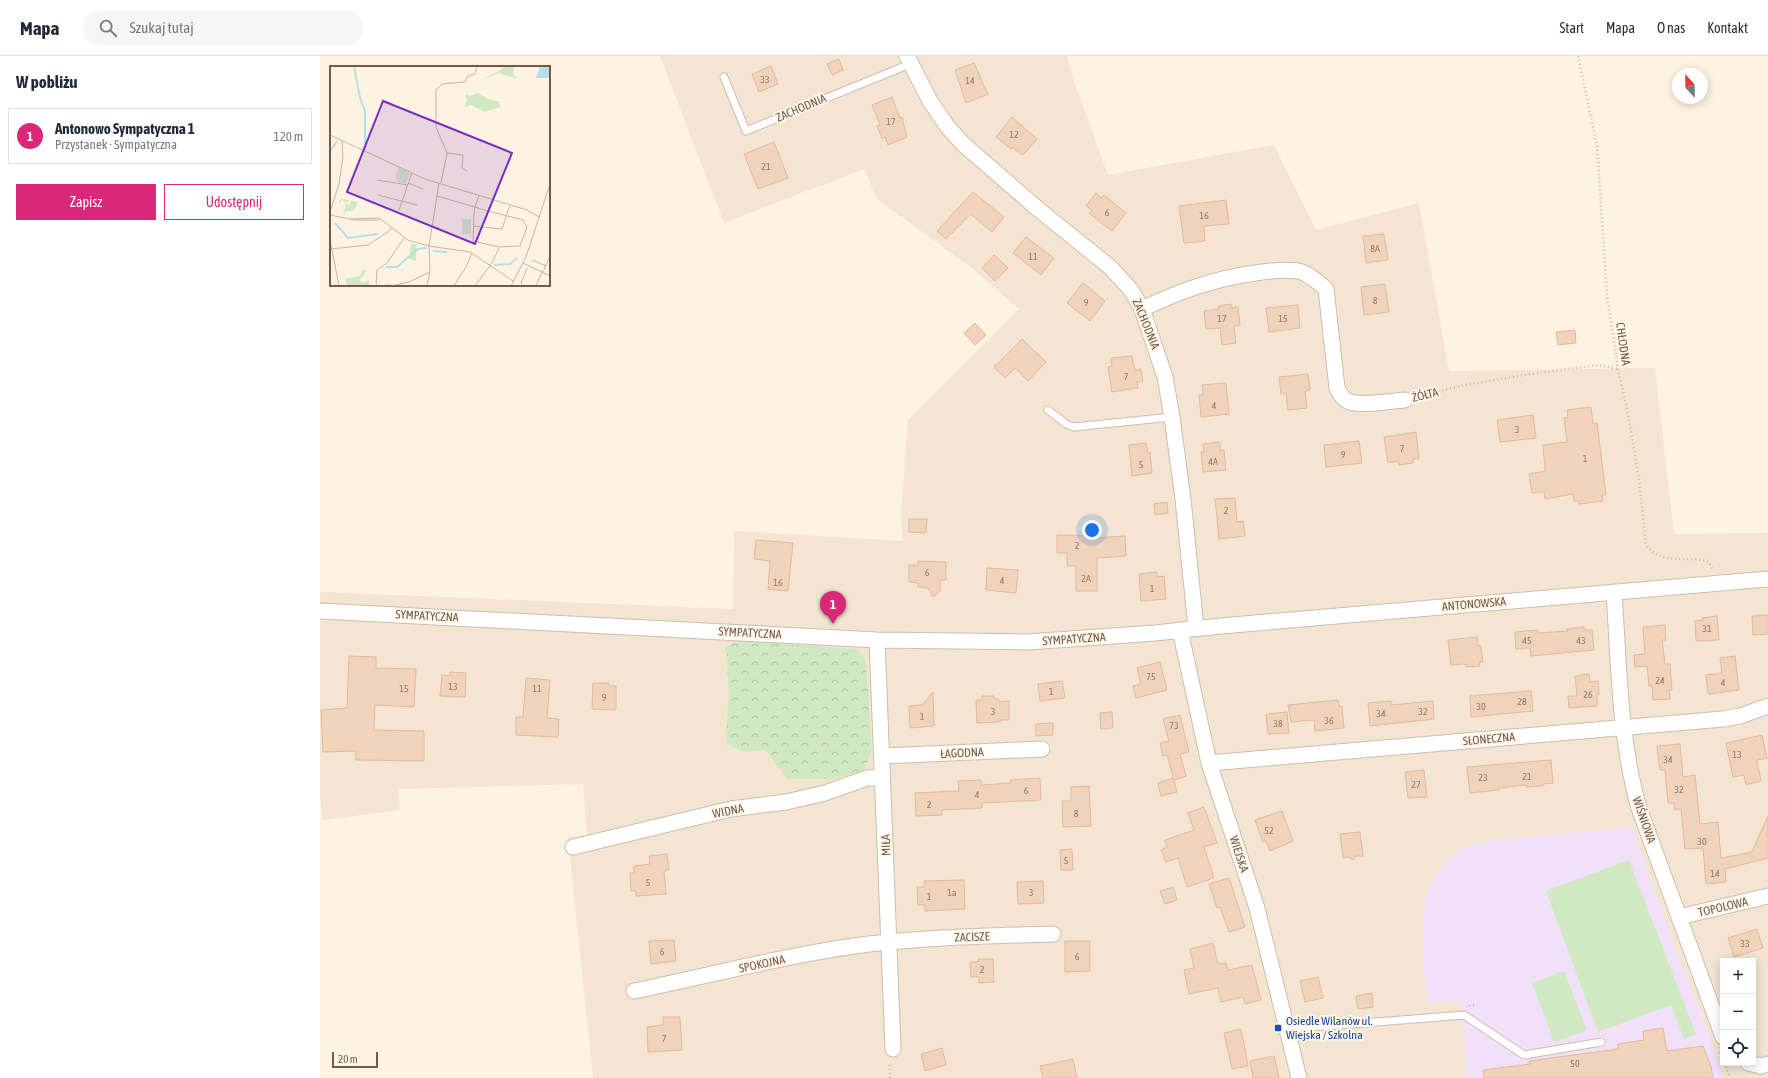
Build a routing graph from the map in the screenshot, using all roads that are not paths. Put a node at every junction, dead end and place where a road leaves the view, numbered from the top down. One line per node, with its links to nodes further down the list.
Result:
1 (908, 60): 2 (lane, ZACHODNIA); 3 (street, ZACHODNIA)
2 (724, 77)
3 (1142, 309): 4 (street, ŻÓŁTA); 6 (street, ZACHODNIA)
4 (1405, 400)
5 (1048, 410): 6 (lane)
6 (1172, 417): 10 (street, ZACHODNIA)
7 (1768, 579): 8 (street, ANTONOWSKA)
8 (1614, 592): 10 (street, ANTONOWSKA); 14 (street, WIŚNIOWA)
9 (320, 611): 12 (street, SYMPATYCZNA)
10 (1196, 628): 11 (street, ANTONOWSKA)
11 (1180, 630): 12 (street, SYMPATYCZNA); 17 (street, WIEJSKA)
12 (877, 640): 16 (street, MIŁA)
13 (1768, 706): 14 (street, SŁONECZNA)
14 (1624, 727): 17 (street, SŁONECZNA); 21 (street, WIŚNIOWA)
15 (1042, 749): 16 (street, ŁAGODNA)
16 (882, 756): 18 (street, MIŁA)
17 (1209, 764): 25 (street, WIEJSKA)
18 (883, 777): 19 (street, WIDNA); 23 (street, MIŁA)
19 (573, 847)
20 (1768, 896): 21 (street, TOPOLOWA)
21 (1679, 917): 26 (street, WIŚNIOWA)
22 (1053, 934): 23 (street, ZACISZE)
23 (890, 942): 24 (street, SPOKOJNA); 28 (street, MIŁA)
24 (634, 991)
25 (1288, 1029): 27 (lane); 31 (street, WIEJSKA)
26 (1720, 1030)
27 (1601, 1042)
28 (893, 1049)
29 (1768, 1064): 30 (street)
30 (1756, 1065)
31 (1299, 1078)

